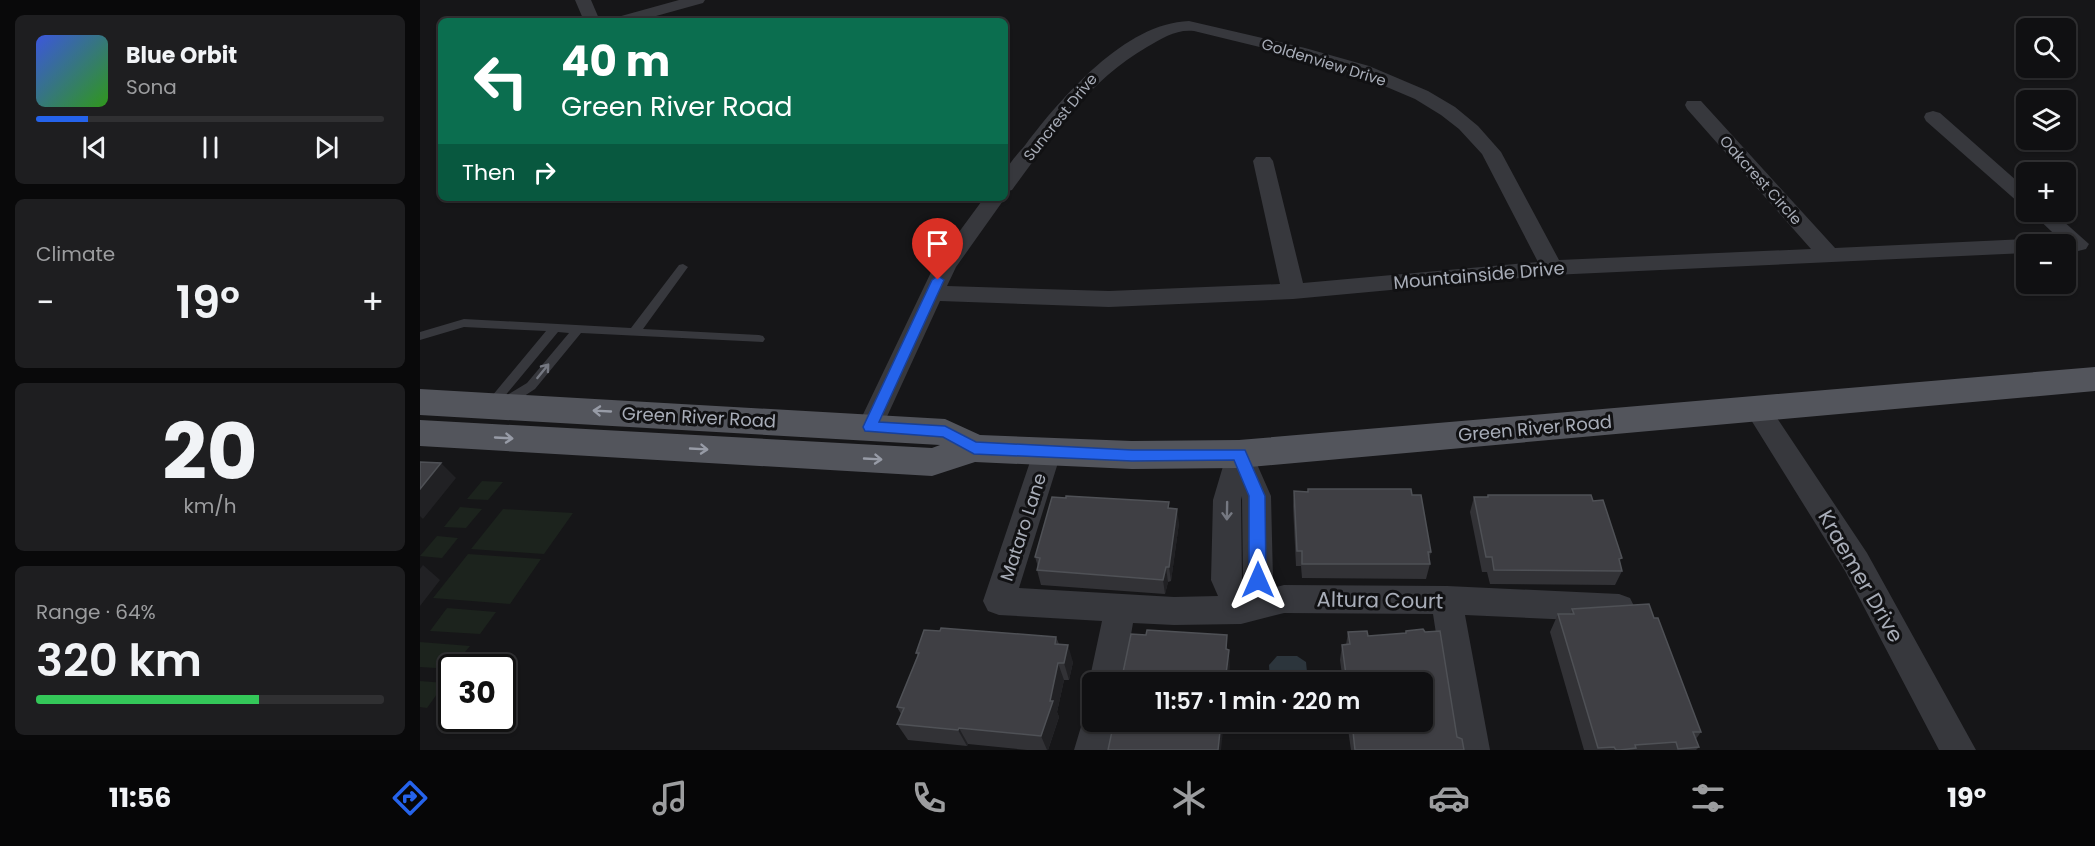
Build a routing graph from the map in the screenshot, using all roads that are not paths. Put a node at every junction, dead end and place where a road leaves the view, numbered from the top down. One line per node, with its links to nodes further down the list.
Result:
1 (583, 0): 3 (street)
2 (697, 0): 4 (street)
3 (591, 18)
4 (631, 18)
5 (1185, 25): 9 (street, Suncrest Drive); 17 (street, Goldenview Drive)
6 (1694, 105): 15 (street, Oakcrest Circle)
7 (1933, 117): 10 (street)
8 (1263, 161): 18 (street)
9 (1008, 182)
10 (2016, 190)
11 (993, 201): 19 (street)
12 (2053, 222): 13 (street)
13 (2079, 244)
14 (2016, 246): 15 (street, Mountainside Drive)
15 (1829, 255): 17 (street, Mountainside Drive)
16 (683, 267): 22 (lane)
17 (1552, 268): 18 (street, Mountainside Drive)
18 (1293, 291): 19 (street, Mountainside Drive)
19 (931, 293): 29 (street)
20 (555, 328): 21 (lane); 23 (lane); 27 (lane)
21 (578, 329): 22 (lane); 27 (lane, one-way to 21)
22 (634, 332): 24 (lane)
23 (420, 336)
24 (759, 339)
25 (2095, 379): 28 (main road, Green River Road)
26 (420, 402): 27 (main road, Green River Road)
27 (496, 406): 29 (main road, Green River Road, one-way to 27); 30 (main road)
28 (1756, 407): 33 (main road, Green River Road); 44 (street, Kraemer Drive)
29 (870, 427): 31 (main road, Green River Road); 34 (main road)
30 (433, 434): 34 (main road, Green River Road, one-way to 34)
31 (974, 448): 32 (main road, Green River Road); 34 (main road, Green River Road, one-way to 31)
32 (1047, 453): 33 (main road, Green River Road); 36 (street, Mataro Lane)
33 (1239, 454): 39 (street)
34 (794, 455)
35 (1447, 600): 38 (street, Altura Court); 39 (street, Altura Court); 43 (street)
36 (999, 601): 37 (street, Altura Court)
37 (1120, 608): 39 (street, Altura Court); 40 (street)
38 (1619, 608)
39 (1241, 610)
40 (1108, 672)
41 (1096, 732): 42 (street)
42 (1092, 750)
43 (1472, 750)
44 (1958, 750)

